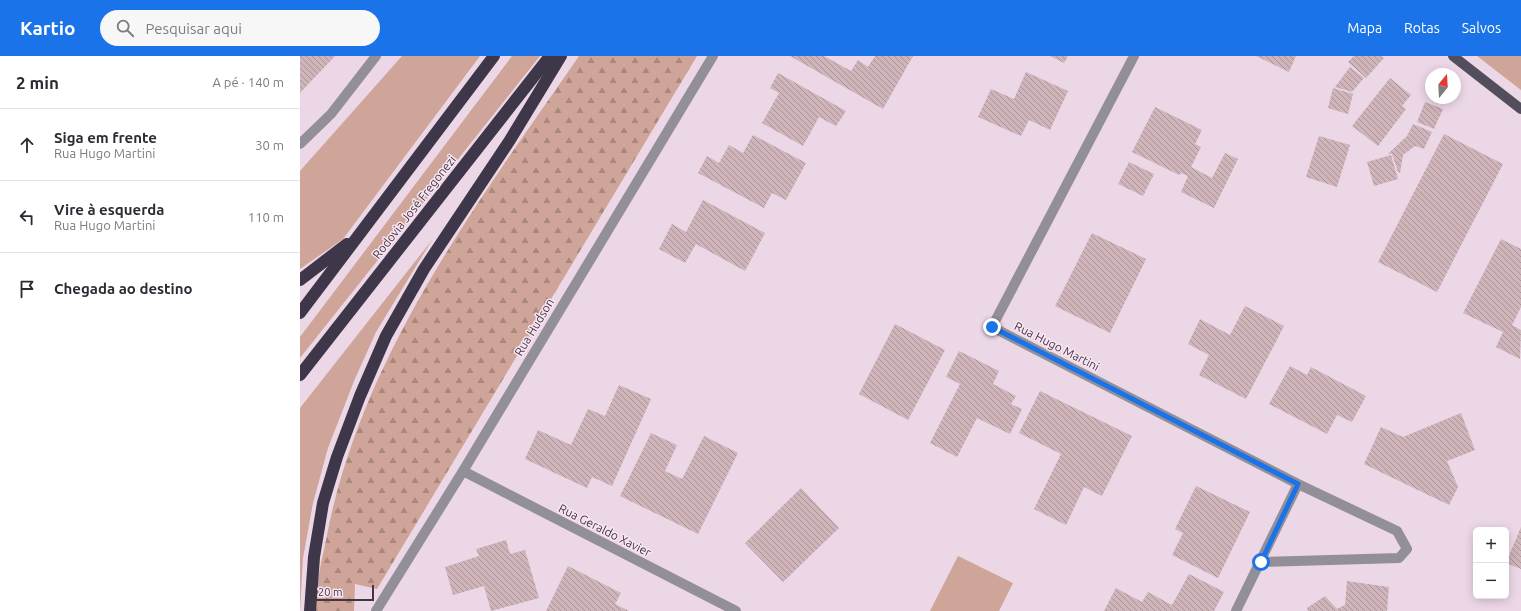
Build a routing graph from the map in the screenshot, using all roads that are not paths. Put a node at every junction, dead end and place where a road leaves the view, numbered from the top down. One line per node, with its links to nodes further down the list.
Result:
1 (376, 56): 9 (street)
2 (494, 56): 10 (highway)
3 (550, 56): 13 (highway, Rodovia José Fregonezi)
4 (561, 56): 17 (highway)
5 (713, 56): 14 (street, Rua Hudson)
6 (1134, 56): 15 (street, Rua Hugo Martini)
7 (1453, 56): 8 (main road)
8 (1521, 109)
9 (300, 144)
10 (361, 233): 11 (highway); 12 (highway)
11 (300, 280)
12 (300, 313)
13 (300, 375)
14 (463, 471): 18 (street, Rua Hudson); 19 (street, Rua Geraldo Xavier)
15 (1298, 484): 16 (street); 16 (street, Rua Hugo Martini)
16 (1261, 562): 20 (street)
17 (310, 611)
18 (376, 611)
19 (736, 611)
20 (1236, 611)

